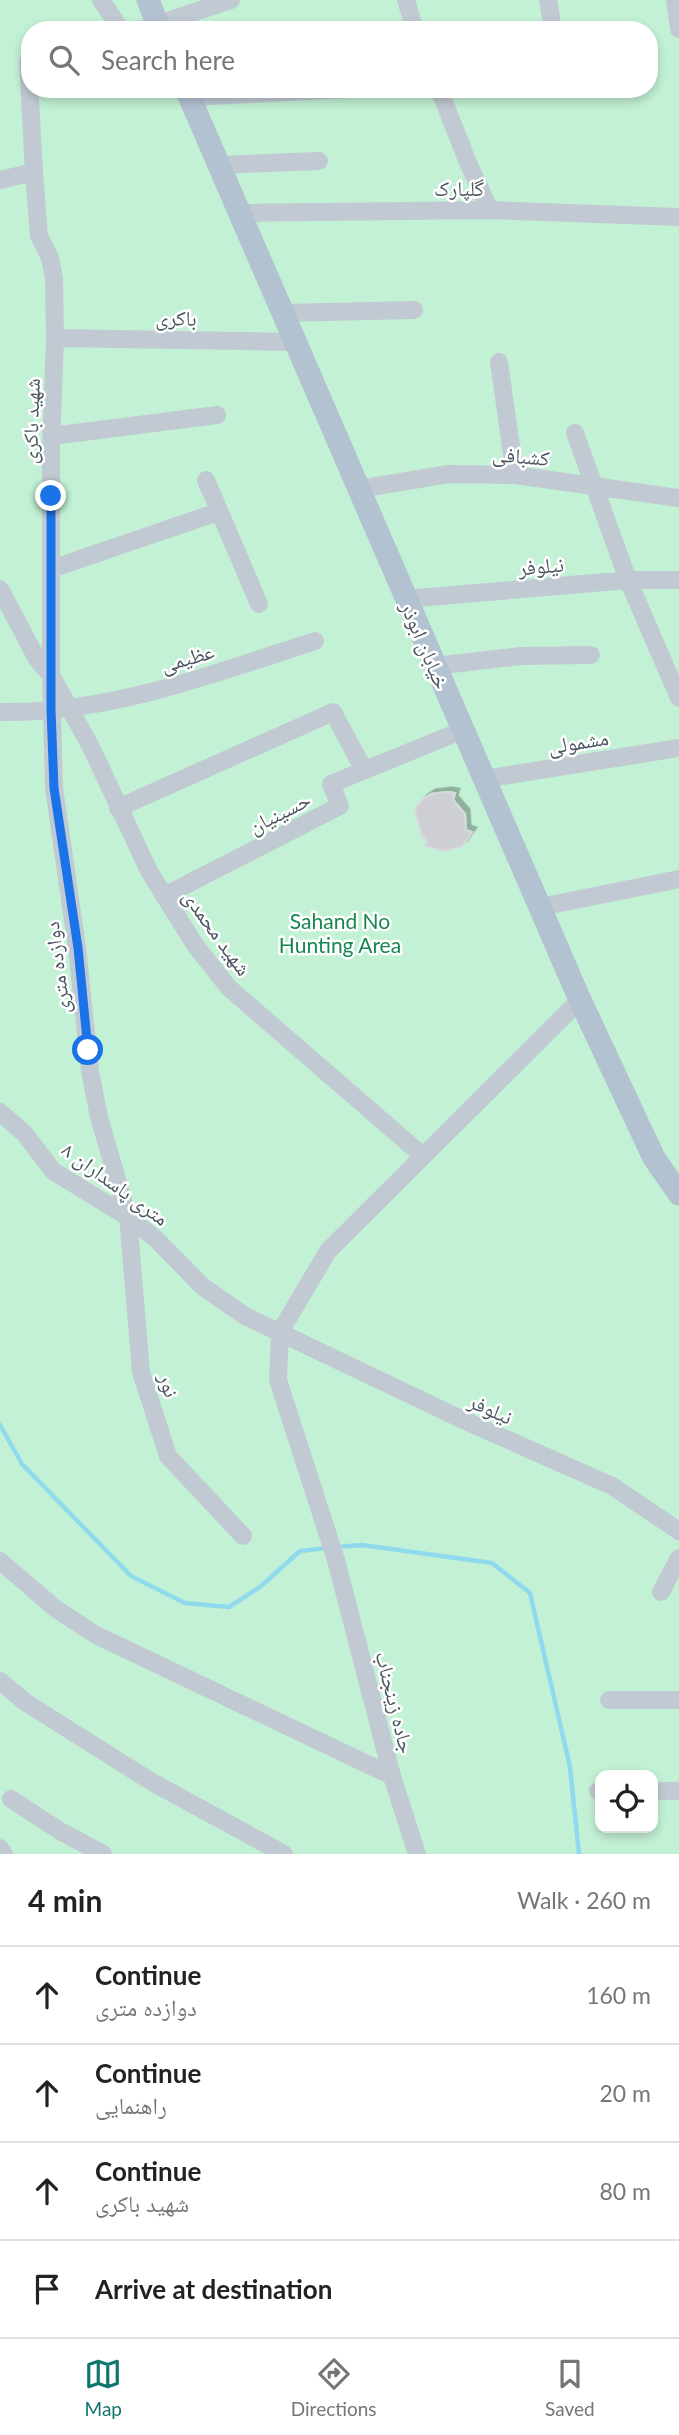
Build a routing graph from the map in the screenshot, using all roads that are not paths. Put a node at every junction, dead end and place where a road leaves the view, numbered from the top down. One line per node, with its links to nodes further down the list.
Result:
1 (101, 0): 6 (street)
2 (148, 0): 7 (main road)
3 (231, 0): 8 (street)
4 (406, 0): 9 (street)
5 (548, 0): 10 (street)
6 (112, 21)
7 (152, 21)
8 (172, 21)
9 (412, 21)
10 (552, 21)
11 (30, 98): 16 (street, شهید باکری)
12 (190, 98): 15 (main road, خیابان ابوذر)
13 (443, 98): 18 (street)
14 (319, 161): 15 (street)
15 (219, 165): 19 (main road, خیابان ابوذر)
16 (34, 172): 17 (street); 23 (street, شهید باکری)
17 (0, 180)
18 (490, 210): 19 (street, گلپارک); 20 (street, گلپارک)
19 (239, 213): 22 (main road, خیابان ابوذر)
20 (679, 217)
21 (414, 310): 22 (street)
22 (283, 313): 24 (main road, خیابان ابوذر)
23 (55, 338): 24 (street, باکری); 28 (street, شهید باکری)
24 (295, 342): 32 (main road, خیابان ابوذر)
25 (499, 362): 29 (street)
26 (217, 415): 28 (street)
27 (575, 433): 31 (street)
28 (52, 436): 35 (street, شهید باکری)
29 (515, 475): 31 (street, کشبافی); 32 (street, کشبافی)
30 (206, 480): 34 (street)
31 (592, 486): 33 (street, کشبافی); 36 (street)
32 (359, 489): 39 (main road, خیابان ابوذر)
33 (679, 498)
34 (218, 512): 35 (street); 40 (street)
35 (51, 569): 44 (street, شهید باکری)
36 (628, 580): 37 (street, نیلوفر); 39 (street, نیلوفر); 45 (street)
37 (679, 580)
38 (0, 589): 44 (street)
39 (407, 599): 43 (main road, خیابان ابوذر)
40 (259, 604)
41 (315, 641): 46 (street, عظیمی)
42 (591, 655): 43 (street)
43 (435, 666): 48 (main road, خیابان ابوذر)
44 (51, 675): 46 (street, دوازده متری)
45 (679, 698)
46 (60, 710): 47 (street, عظیمی); 52 (street, شهید محمدی); 60 (street, دوازده متری)
47 (0, 712)
48 (463, 730): 50 (street, حسینیان); 51 (main road, خیابان ابوذر)
49 (679, 748): 51 (street, مشمولی)
50 (364, 770): 52 (street); 54 (street, حسینیان)
51 (484, 779): 55 (main road, خیابان ابوذر)
52 (118, 808): 54 (street, شهید محمدی)
53 (679, 879): 55 (street)
54 (164, 896): 58 (street, شهید محمدی)
55 (540, 907): 56 (main road, خیابان ابوذر)
56 (580, 1000): 58 (street); 59 (main road, خیابان ابوذر)
57 (0, 1112): 60 (street, ۸ متری پاسداران)
58 (423, 1156): 61 (street)
59 (679, 1194)
60 (128, 1217): 61 (street, ۸ متری پاسداران); 63 (street, نور)
61 (280, 1332): 62 (street, نیلوفر); 70 (street, جاده زینجناب)
62 (679, 1531)
63 (243, 1536)
64 (679, 1558): 66 (street)
65 (0, 1561): 70 (street)
66 (661, 1592)
67 (0, 1681): 77 (street)
68 (609, 1700): 69 (street)
69 (679, 1700)
70 (392, 1776): 78 (street, جاده زینجناب)
71 (658, 1791): 72 (street)
72 (679, 1791)
73 (11, 1799): 76 (street)
74 (0, 1848): 75 (street)
75 (4, 1854)
76 (103, 1854)
77 (284, 1854)
78 (417, 1854)

